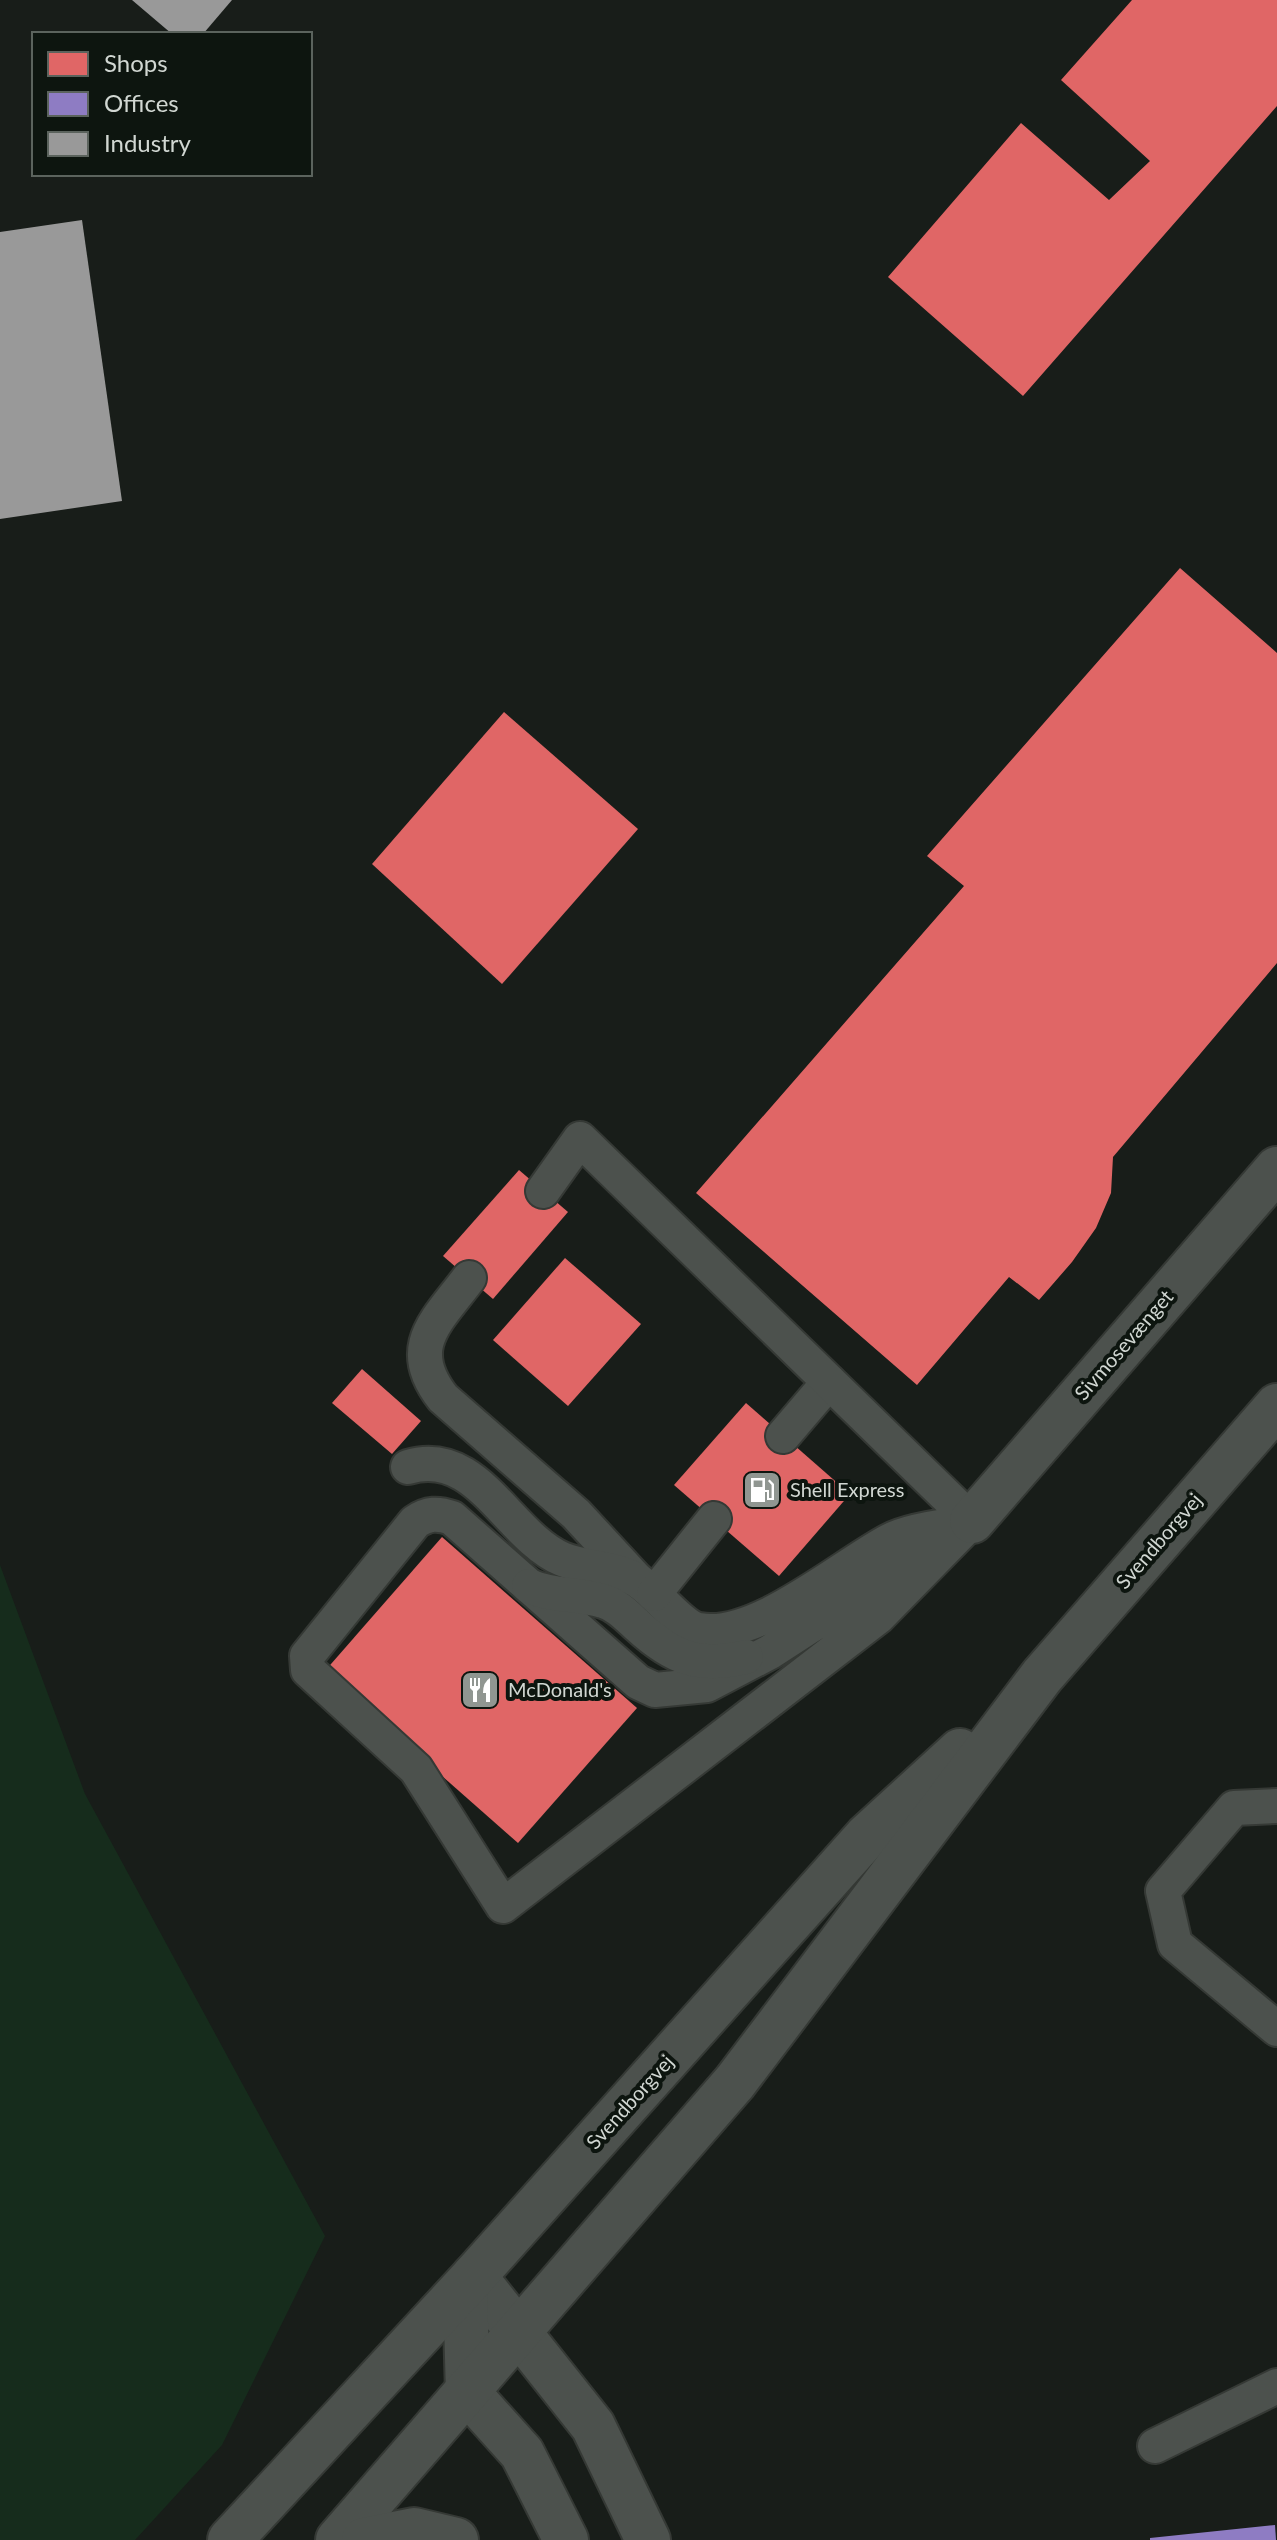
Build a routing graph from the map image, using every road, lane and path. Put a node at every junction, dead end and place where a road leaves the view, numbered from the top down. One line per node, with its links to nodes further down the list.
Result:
1 (1277, 1169): 9 (main road, Sivmosevænget)
2 (543, 1191): 4 (lane)
3 (469, 1278): 10 (lane)
4 (829, 1382): 6 (lane); 9 (lane)
5 (1277, 1406): 11 (main road, Svendborgvej)
6 (783, 1436)
7 (408, 1467): 10 (lane)
8 (714, 1519): 10 (lane)
9 (972, 1521): 9 (lane); 10 (lane)
10 (645, 1587)
11 (1042, 1676): 14 (main road, Svendborgvej); 15 (main road, Svendborgvej)
12 (1277, 1806): 13 (lane)
13 (1277, 2029)
14 (470, 2282): 15 (main road); 17 (main road); 19 (main road, Svendborgvej)
15 (521, 2332): 17 (main road, Svendborgvej); 24 (main road)
16 (1277, 2386): 18 (lane)
17 (468, 2393): 20 (main road, Svendborgvej); 23 (main road)
18 (1155, 2446)
19 (230, 2540)
20 (338, 2540)
21 (364, 2540): 22 (main road)
22 (456, 2540)
23 (566, 2540)
24 (648, 2540)

